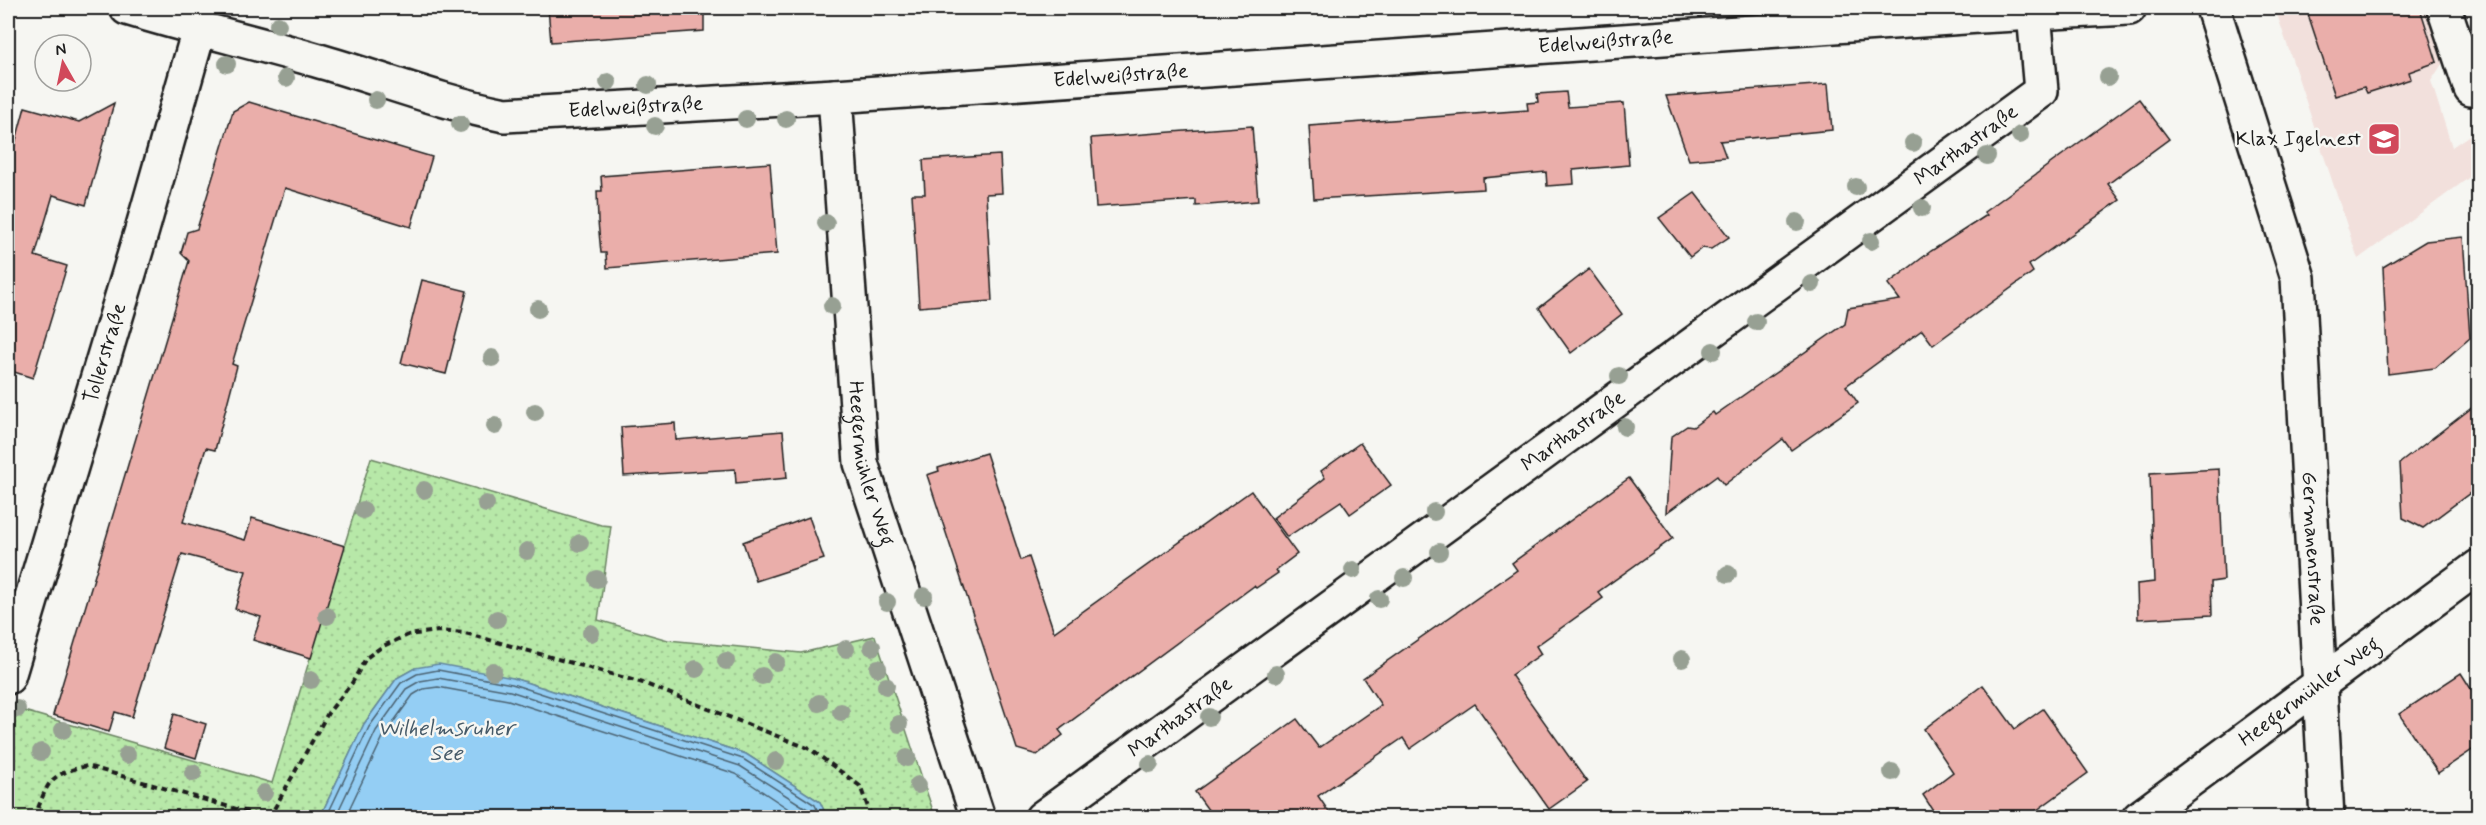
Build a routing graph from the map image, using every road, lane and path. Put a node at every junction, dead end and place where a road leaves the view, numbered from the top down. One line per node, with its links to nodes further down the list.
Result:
1 (126, 8): 6 (street, Edelweißstraße)
2 (2129, 8): 5 (street, Edelweißstraße)
3 (2213, 8): 12 (street, Germanenstraße)
4 (2444, 8): 7 (street)
5 (2034, 13): 8 (street, Edelweißstraße); 17 (street, Marthastraße)
6 (199, 30): 8 (street, Edelweißstraße); 10 (street, Tollerstraße)
7 (2470, 89)
8 (835, 96): 16 (street, Heegermühler Weg)
9 (2478, 567): 12 (street, Heegermühler Weg)
10 (18, 603): 11 (street, Tollerstraße)
11 (8, 677)
12 (2319, 684): 18 (street, Heegermühler Weg); 19 (street, Germanenstraße)
13 (34, 818): 14 (path)
14 (268, 818): 15 (path)
15 (872, 818)
16 (978, 818)
17 (1042, 818)
18 (2139, 818)
19 (2326, 818)

